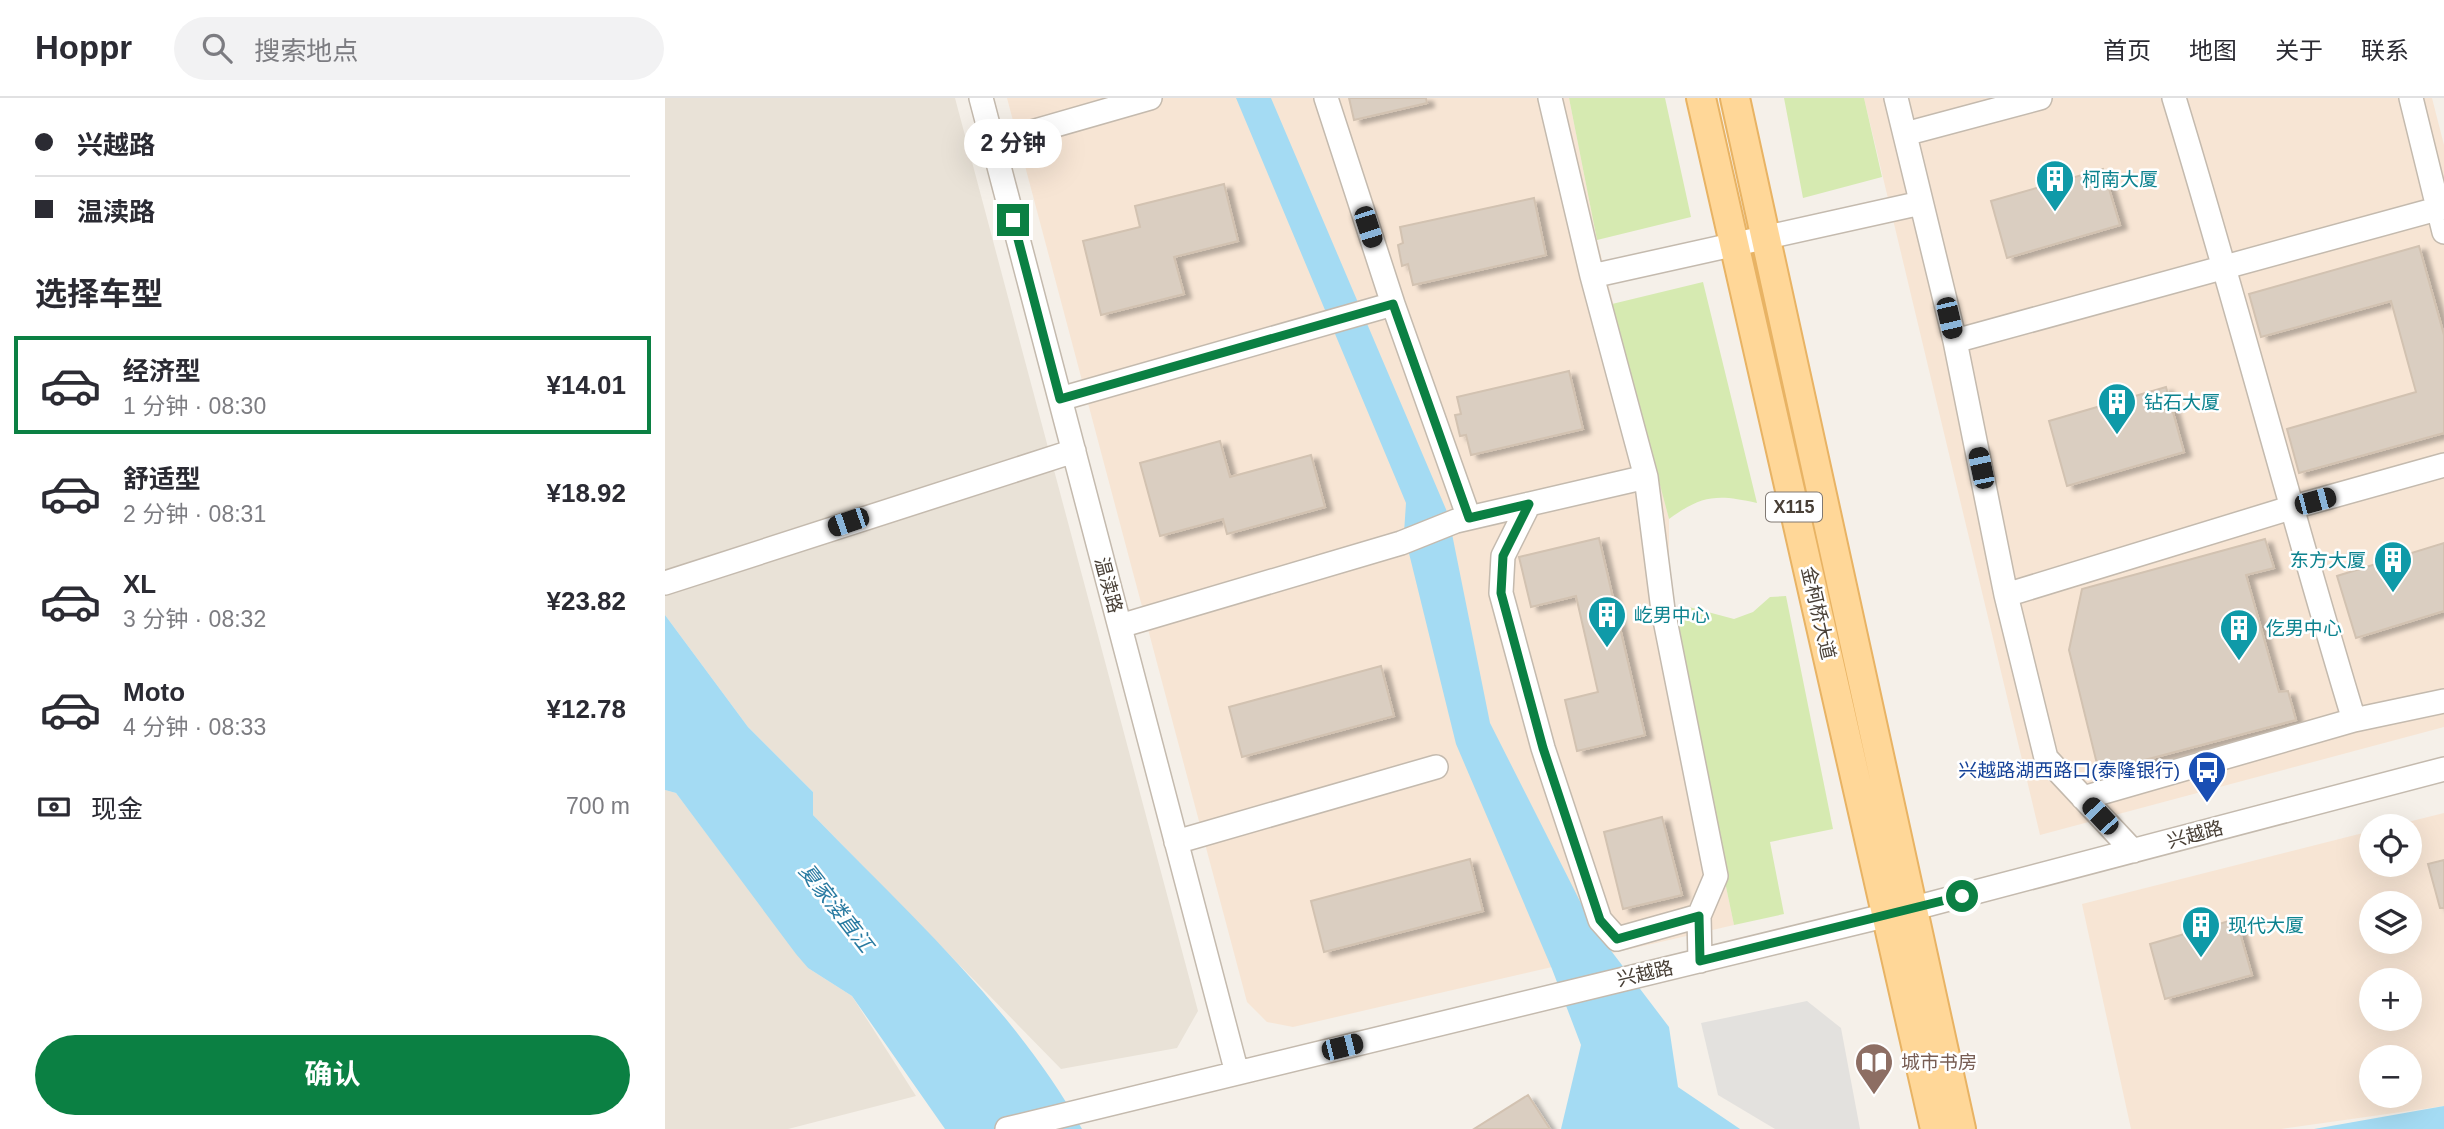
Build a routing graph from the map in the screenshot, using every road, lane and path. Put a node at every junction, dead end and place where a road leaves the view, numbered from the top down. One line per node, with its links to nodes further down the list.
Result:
1 (981, 98): 12 (street, 温渎路)
2 (1150, 98): 12 (street)
3 (1326, 98): 20 (street)
4 (1551, 98): 19 (street)
5 (1701, 98): 17 (main road, 金柯桥大道 / X115)
6 (1735, 98): 16 (main road, 金柯桥大道 / X115)
7 (1896, 98): 11 (street)
8 (2040, 98): 11 (street)
9 (2174, 98): 18 (street)
10 (2411, 98): 14 (street)
11 (1905, 134): 13 (street)
12 (993, 144): 22 (street, 温渎路)
13 (1921, 203): 16 (street); 21 (street)
14 (2441, 208): 15 (street); 18 (street)
15 (2444, 232)
16 (1766, 239): 17 (street); 39 (main road, 金柯桥大道 / X115)
17 (1735, 246): 19 (street); 39 (main road, 金柯桥大道 / X115)
18 (2225, 267): 21 (street); 27 (street)
19 (1592, 276): 25 (street)
20 (1384, 307): 22 (street); 28 (street)
21 (1955, 341): 30 (street)
22 (1060, 399): 23 (street, 温渎路)
23 (1074, 451): 29 (street); 31 (street, 温渎路)
24 (2444, 465): 27 (street)
25 (1646, 477): 26 (street); 40 (street)
26 (1529, 504): 28 (street); 40 (street)
27 (2290, 508): 30 (street); 33 (street)
28 (1462, 519): 31 (street)
29 (665, 583)
30 (2007, 595): 36 (street)
31 (1120, 626): 37 (street, 温渎路)
32 (2444, 701): 33 (street)
33 (2354, 720): 36 (street)
34 (1436, 767): 37 (street)
35 (2444, 769): 38 (street, 兴越路)
36 (2083, 798): 38 (street)
37 (1176, 842): 42 (street, 温渎路)
38 (2133, 851): 39 (street, 兴越路)
39 (1901, 912): 41 (street, 兴越路); 44 (main road, 金柯桥大道 / X115); 45 (main road, 金柯桥大道 / X115)
40 (1699, 916): 41 (street)
41 (1700, 961): 42 (street, 兴越路)
42 (1237, 1073): 43 (street, 兴越路)
43 (1007, 1129)
44 (1935, 1129)
45 (1961, 1129)

